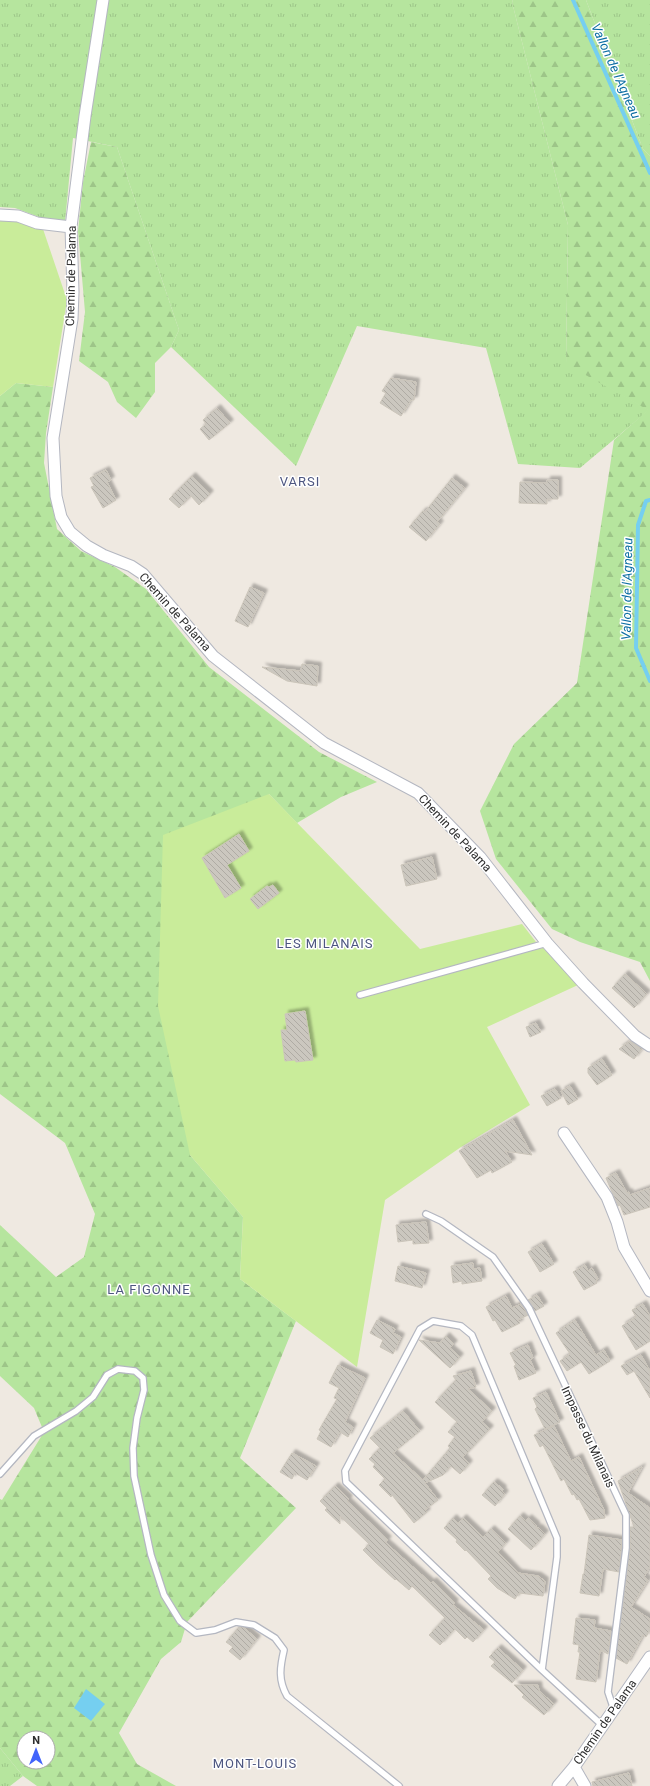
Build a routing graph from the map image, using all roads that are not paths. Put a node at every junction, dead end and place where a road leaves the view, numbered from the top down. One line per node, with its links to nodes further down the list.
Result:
1 (103, 0): 3 (street, Chemin de Palama)
2 (0, 215): 3 (street)
3 (71, 227): 4 (street, Chemin de Palama)
4 (547, 943): 5 (lane); 6 (street, Chemin de Palama)
5 (360, 995)
6 (650, 1046)
7 (564, 1133): 9 (street)
8 (426, 1214): 13 (lane, Impasse du Milanais)
9 (650, 1291)
10 (0, 1474): 16 (lane)
11 (650, 1658): 13 (street, Chemin de Palama)
12 (542, 1670): 12 (lane); 14 (lane)
13 (614, 1710): 14 (street, Chemin de Palama)
14 (603, 1726): 15 (street, Chemin de Palama)
15 (574, 1767): 17 (street, Chemin de Palama); 18 (street)
16 (399, 1786)
17 (558, 1786)
18 (585, 1786)

